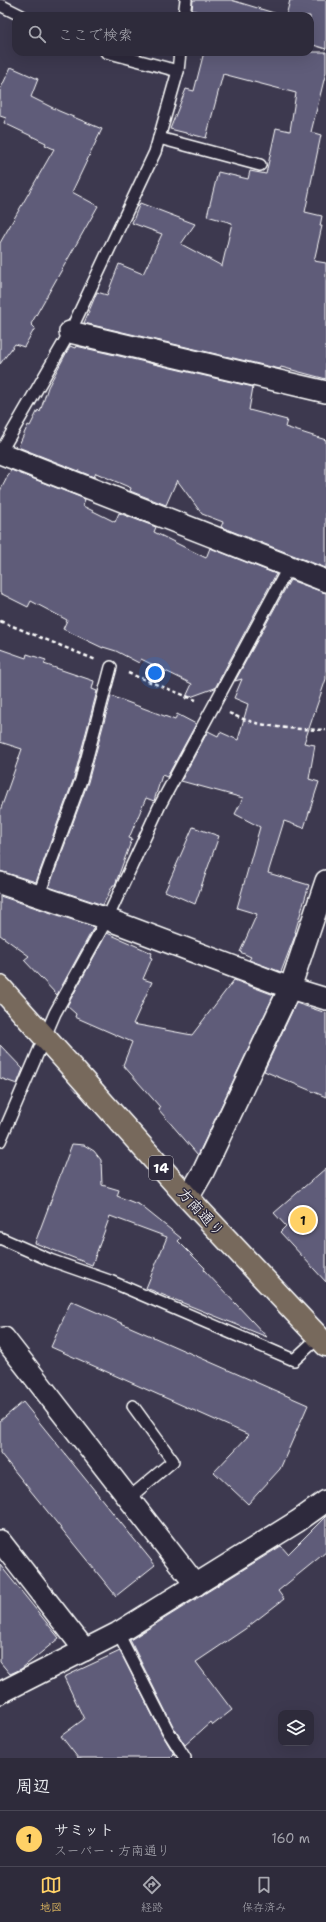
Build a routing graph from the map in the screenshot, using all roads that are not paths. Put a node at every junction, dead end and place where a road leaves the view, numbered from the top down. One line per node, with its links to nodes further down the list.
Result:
1 (186, 0): 4 (lane)
2 (0, 5): 3 (lane)
3 (14, 12)
4 (184, 12)
5 (121, 56): 7 (lane)
6 (180, 56): 7 (lane)
7 (178, 71): 8 (lane)
8 (159, 138): 9 (lane); 10 (lane)
9 (260, 165)
10 (70, 332): 11 (street); 12 (lane)
11 (326, 392)
12 (0, 453): 13 (street)
13 (289, 566): 14 (street); 19 (lane)
14 (326, 581)
15 (111, 667): 18 (lane)
16 (326, 881): 21 (street)
17 (0, 883): 18 (street)
18 (38, 897): 19 (street)
19 (107, 919): 21 (street); 23 (lane)
20 (0, 987): 23 (main road, 方南通り / 14)
21 (290, 988): 22 (street); 25 (street)
22 (326, 999)
23 (44, 1036): 24 (lane); 25 (main road, 方南通り / 14)
24 (0, 1141)
25 (188, 1198): 28 (main road, 方南通り / 14)
26 (0, 1238): 28 (lane)
27 (4, 1338): 30 (street)
28 (322, 1341)
29 (133, 1406): 30 (lane)
30 (129, 1498): 33 (street)
31 (326, 1500): 33 (street)
32 (0, 1541): 35 (street)
33 (196, 1584): 34 (street)
34 (118, 1634): 35 (street); 37 (lane)
35 (85, 1650): 36 (street)
36 (0, 1693)
37 (185, 1758)

